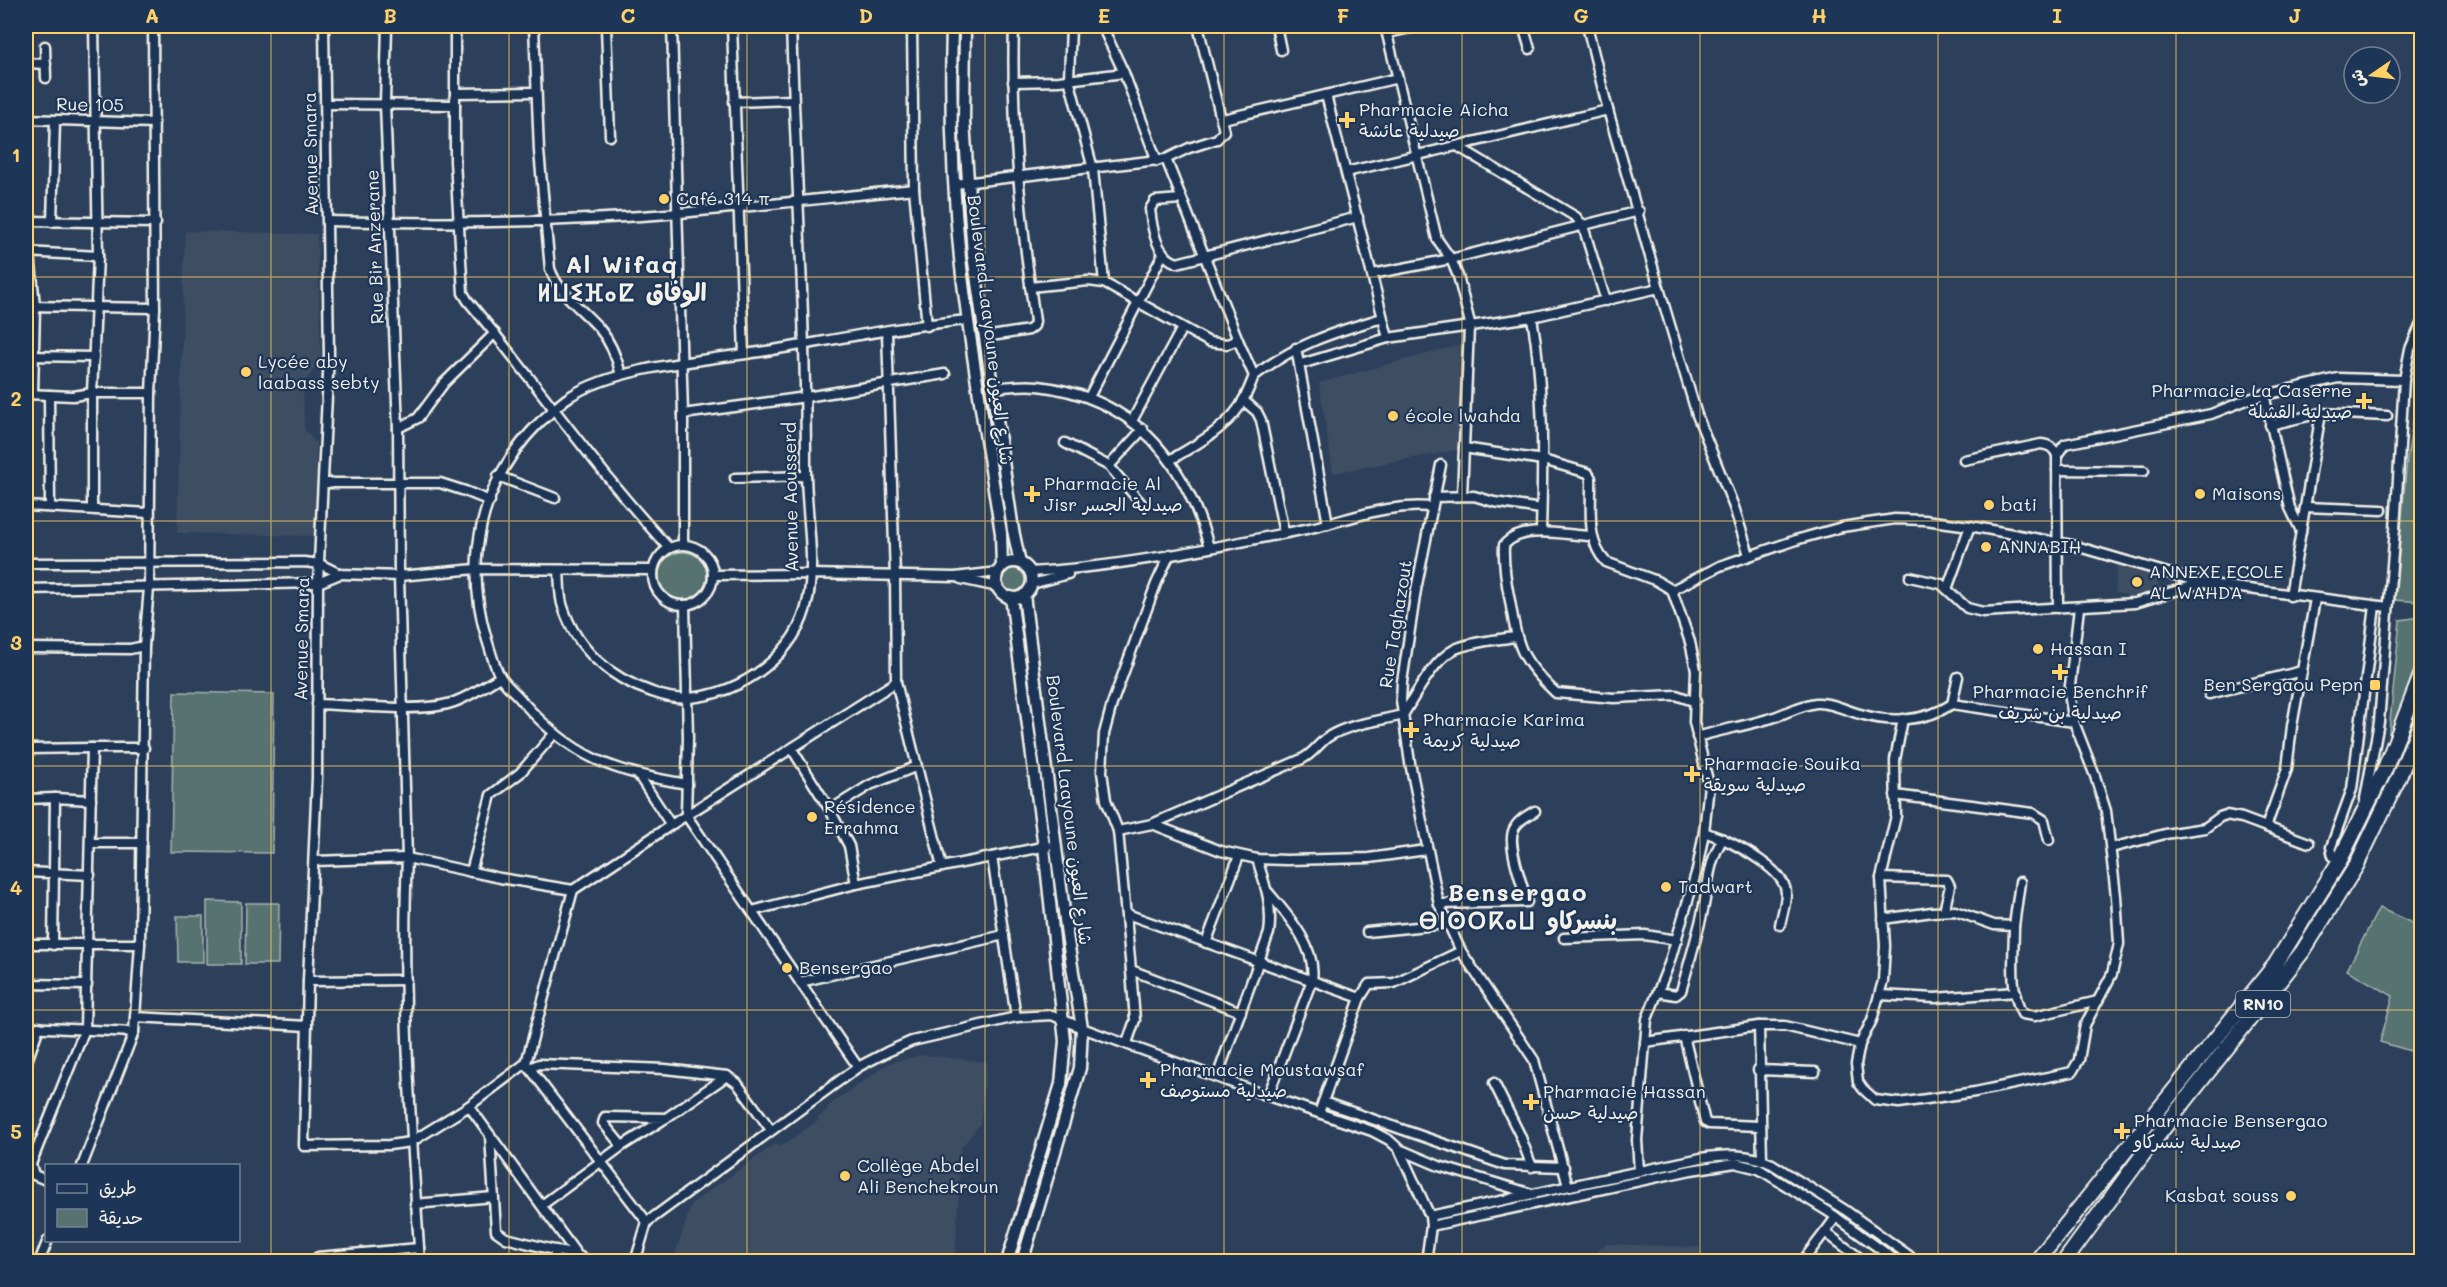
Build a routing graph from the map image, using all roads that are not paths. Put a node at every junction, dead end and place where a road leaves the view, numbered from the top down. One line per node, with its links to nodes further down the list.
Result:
1 (94, 26): 45 (street)
2 (153, 26): 46 (street)
3 (324, 26): 38 (street, Avenue Smara)
4 (387, 26): 39 (street, Rue Bir Anzerane)
5 (455, 26): 34 (street)
6 (534, 26): 33 (street)
7 (606, 26): 47 (street)
8 (672, 26): 62 (street)
9 (732, 26): 37 (street)
10 (791, 26): 36 (street, Avenue Aousserd)
11 (912, 26): 57 (street)
12 (952, 26): 56 (street, Boulevard Laayoune شارع العيون)
13 (965, 26): 55 (street, Boulevard Laayoune شارع العيون)
14 (1014, 26): 32 (street)
15 (1071, 26): 31 (street)
16 (1102, 26): 28 (street)
17 (1198, 26): 43 (street)
18 (1276, 26): 25 (street)
19 (1420, 26): 22 (street)
20 (1523, 26): 24 (street)
21 (1587, 26): 41 (street)
22 (1386, 29): 30 (street)
23 (45, 46): 27 (street)
24 (1530, 49)
25 (1281, 50)
26 (26, 63): 27 (street)
27 (46, 64): 29 (street)
28 (1124, 73): 31 (street); 51 (street)
29 (46, 78)
30 (1398, 78): 35 (street); 49 (street)
31 (1069, 79): 32 (street); 52 (street)
32 (1013, 82): 54 (street)
33 (535, 92): 34 (street); 64 (street)
34 (455, 93): 40 (street)
35 (1326, 95): 43 (street); 53 (street)
36 (794, 100): 37 (street); 59 (street, Avenue Aousserd)
37 (735, 102): 60 (street)
38 (327, 104): 39 (street); 66 (street, Avenue Smara)
39 (385, 104): 40 (street); 69 (street, Rue Bir Anzerane)
40 (455, 105): 67 (street)
41 (1608, 110): 48 (street); 61 (street)
42 (26, 119): 44 (street, Rue 105)
43 (1223, 119): 50 (street)
44 (55, 121): 45 (street, Rue 105); 68 (street)
45 (97, 121): 46 (street, Rue 105); 71 (street)
46 (154, 123): 70 (street)
47 (610, 136)
48 (1457, 146): 49 (street); 72 (street)
49 (1418, 156): 53 (street); 77 (street)
50 (1166, 159): 51 (street); 58 (street)
51 (1157, 161): 52 (street)
52 (1093, 169): 54 (street); 79 (street)
53 (1346, 172): 63 (street)
54 (1017, 178): 55 (street); 80 (street)
55 (968, 182): 56 (street); 96 (street, Boulevard Laayoune شارع العيون)
56 (955, 184): 89 (street, Boulevard Laayoune شارع العيون)
57 (914, 189): 59 (street); 91 (street)
58 (1181, 198): 74 (street); 76 (street)
59 (797, 202): 60 (street); 99 (street, Avenue Aousserd)
60 (738, 206): 62 (street); 101 (street)
61 (1638, 211): 72 (street); 81 (street)
62 (678, 213): 64 (street); 104 (street)
63 (1358, 217): 76 (street); 78 (street)
64 (544, 220): 67 (street); 107 (street)
65 (26, 221): 68 (street); 73 (street)
66 (329, 221): 69 (street); 142 (street, Avenue Smara)
67 (458, 221): 69 (street); 95 (street)
68 (52, 222): 71 (street)
69 (390, 222): 126 (street, Rue Bir Anzerane)
70 (156, 223): 71 (street); 86 (street)
71 (98, 224): 75 (street)
72 (1583, 226): 77 (street); 82 (street)
73 (27, 252): 75 (street); 84 (street)
74 (1163, 254): 76 (street); 83 (street)
75 (98, 256): 85 (street)
76 (1205, 256): 98 (street)
77 (1451, 259): 78 (street); 92 (street)
78 (1372, 274): 88 (street)
79 (1104, 283): 80 (street); 83 (street)
80 (1030, 287): 96 (street)
81 (1659, 288): 82 (street); 167 (street)
82 (1606, 301): 87 (street)
83 (1138, 303): 93 (street); 118 (street)
84 (30, 306): 85 (street); 102 (street)
85 (96, 308): 86 (street); 103 (street)
86 (155, 308): 113 (street)
87 (1532, 317): 92 (street); 132 (street)
88 (1382, 318): 97 (street); 100 (street)
89 (968, 320): 91 (street); 173 (street, Boulevard Laayoune شارع العيون)
90 (2421, 322): 109 (street)
91 (927, 326): 94 (street)
92 (1470, 327): 97 (street); 129 (street)
93 (1182, 328): 98 (street); 124 (street)
94 (887, 332): 99 (street); 110 (street)
95 (495, 333): 120 (street); 126 (street)
96 (985, 337): 111 (street, Boulevard Laayoune شارع العيون)
97 (1388, 338): 105 (street)
98 (1238, 340): 108 (street)
99 (804, 345): 101 (street); 117 (street, Avenue Aousserd)
100 (1296, 348): 105 (street); 108 (street)
101 (744, 354): 104 (street)
102 (29, 357): 103 (street); 114 (street)
103 (94, 357): 112 (street)
104 (680, 364): 107 (street); 122 (street)
105 (1301, 364): 156 (street)
106 (945, 374): 110 (street)
107 (621, 375): 120 (street)
108 (1254, 376): 119 (street)
109 (2404, 380): 115 (street); 197 (street)
110 (890, 383): 117 (street); 180 (street)
111 (992, 388): 118 (street); 170 (street, Boulevard Laayoune شارع العيون)
112 (92, 393): 113 (street); 116 (street); 152 (street)
113 (151, 393): 155 (street)
114 (29, 394): 116 (street)
115 (2264, 394): 125 (street); 130 (street)
116 (49, 395): 149 (street)
117 (806, 397): 122 (street); 139 (street, Avenue Aousserd)
118 (1089, 397): 124 (street)
119 (1243, 400): 131 (street); 160 (street)
120 (555, 408): 138 (street); 165 (street)
121 (2321, 413): 123 (street); 125 (street); 151 (street)
122 (682, 414): 163 (street)
123 (2387, 416)
124 (1132, 421): 127 (street)
125 (2270, 424): 159 (street)
126 (398, 428): 141 (street, Rue Bir Anzerane)
127 (1143, 429): 131 (street); 135 (street)
128 (1065, 443): 135 (street)
129 (1464, 448): 132 (street); 143 (street)
130 (2057, 454): 133 (street); 136 (street)
131 (1170, 460): 164 (street)
132 (1543, 460): 153 (street); 161 (street)
133 (1964, 460)
134 (1441, 465): 144 (street, Rue Taghazout)
135 (1109, 466): 147 (street)
136 (2056, 470): 137 (street); 162 (street)
137 (2144, 471)
138 (498, 476): 145 (street); 146 (street)
139 (806, 476): 140 (street); 177 (street, Avenue Aousserd)
140 (735, 478)
141 (398, 482): 142 (street); 146 (street); 179 (street, Rue Bir Anzerane)
142 (325, 483): 171 (street, Avenue Smara)
143 (1462, 495): 144 (street); 153 (street)
144 (1434, 497): 150 (street, Rue Taghazout)
145 (555, 498)
146 (490, 501): 172 (street)
147 (1141, 503)
148 (26, 506): 149 (street)
149 (50, 506): 152 (street)
150 (1432, 507): 156 (street); 214 (street, Rue Taghazout)
151 (2305, 507): 154 (street); 159 (street)
152 (92, 509): 155 (street)
153 (1542, 509): 158 (street)
154 (2382, 510)
155 (149, 513): 168 (street)
156 (1328, 524): 160 (street)
157 (1970, 526): 162 (street); 167 (street); 188 (street)
158 (1541, 531): 161 (street); 200 (street)
159 (2301, 531): 192 (street)
160 (1284, 533): 164 (street)
161 (1592, 536): 190 (street)
162 (2057, 542): 185 (street); 198 (street)
163 (683, 544): 165 (street); 178 (street)
164 (1209, 547): 166 (street)
165 (669, 548): 175 (street)
166 (1170, 554): 183 (street); 238 (street)
167 (1749, 555): 190 (street)
168 (149, 561): 169 (street); 171 (street); 187 (street)
169 (26, 563)
170 (1020, 563): 173 (street); 183 (street)
171 (320, 564): 176 (street); 184 (street, Avenue Smara)
172 (476, 569): 174 (street); 179 (street); 205 (street)
173 (1000, 569): 182 (street); 186 (street)
174 (559, 570): 175 (street); 209 (street, Avenue Aousserd)
175 (653, 570): 195 (street)
176 (340, 574): 179 (street); 184 (street)
177 (810, 574): 178 (street); 180 (street); 209 (street, Avenue Aousserd)
178 (713, 575): 195 (street)
179 (399, 576): 213 (street, Rue Bir Anzerane)
180 (895, 576): 182 (street); 207 (street)
181 (1910, 577): 188 (street)
182 (955, 578): 186 (street)
183 (1031, 578): 191 (street)
184 (318, 583): 187 (street); 211 (street, Avenue Smara)
185 (2202, 583): 192 (street); 199 (street)
186 (998, 587): 193 (street)
187 (149, 588): 189 (street); 201 (street)
188 (1947, 589): 198 (street)
189 (26, 590)
190 (1672, 590): 210 (street)
191 (1024, 595): 193 (street); 245 (street, Boulevard Laayoune شارع العيون)
192 (2290, 596): 194 (street)
193 (1011, 597): 246 (street, Boulevard Laayoune شارع العيون)
194 (2315, 599): 196 (street); 203 (street)
195 (685, 605): 209 (street)
196 (2375, 606): 197 (street); 254 (street)
197 (2388, 607): 233 (street)
198 (2058, 608): 199 (street)
199 (2079, 608): 217 (street)
200 (1515, 637): 210 (street); 214 (street)
201 (144, 646): 202 (street); 221 (street)
202 (26, 648)
203 (2302, 671): 208 (street); 237 (street)
204 (2421, 673): 233 (main road, RN10)
205 (500, 677): 213 (street); 218 (street)
206 (1958, 677): 212 (street)
207 (896, 682): 223 (street); 224 (street)
208 (2209, 694)
209 (688, 699): 226 (street)
210 (1696, 702): 219 (street)
211 (317, 704): 213 (street); 253 (street, Avenue Smara)
212 (1952, 704): 215 (street); 217 (street)
213 (404, 707): 250 (street, Rue Bir Anzerane)
214 (1402, 716): 235 (street); 248 (street, Rue Taghazout)
215 (1903, 719): 219 (street); 227 (street)
216 (2421, 720): 366 (main road, RN10)
217 (2074, 722): 247 (street)
218 (554, 734): 225 (street); 258 (street)
219 (1697, 737): 239 (street)
220 (92, 748): 221 (street); 222 (street); 230 (street)
221 (144, 748): 243 (street)
222 (26, 749)
223 (792, 749): 231 (street); 234 (street)
224 (915, 767): 231 (street); 255 (street)
225 (639, 776): 226 (street); 236 (street)
226 (687, 784): 234 (street)
227 (1895, 795): 241 (street); 260 (street)
228 (55, 798): 229 (street); 230 (street); 257 (street)
229 (26, 799)
230 (91, 800): 242 (street)
231 (830, 810): 262 (street)
232 (1535, 811): 265 (street)
233 (2362, 814): 254 (main road, RN10)
234 (686, 815): 236 (street); 266 (street)
235 (1152, 824): 238 (street); 249 (street)
236 (671, 825): 263 (street)
237 (2266, 827): 244 (street); 247 (street)
238 (1118, 831): 268 (street)
239 (1704, 832): 240 (street); 276 (street)
240 (1723, 839): 271 (street); 291 (street)
241 (2049, 840)
242 (91, 843): 243 (street); 259 (street)
243 (142, 843): 280 (street)
244 (2309, 843)
245 (1056, 845): 246 (street); 304 (street, Boulevard Laayoune شارع العيون)
246 (1044, 847): 251 (street); 299 (street, Boulevard Laayoune شارع العيون)
247 (2111, 848): 295 (street)
248 (1426, 850): 252 (street); 265 (street, Rue Taghazout)
249 (1239, 856): 252 (street); 278 (street)
250 (407, 858): 253 (street); 258 (street); 285 (street, Rue Bir Anzerane)
251 (992, 858): 255 (street); 274 (street)
252 (1257, 859): 264 (street)
253 (314, 861): 287 (street, Avenue Smara)
254 (2339, 862): 365 (main road, RN10)
255 (942, 867): 262 (street)
256 (26, 872): 257 (street)
257 (54, 872): 259 (street); 281 (street)
258 (471, 872): 263 (street)
259 (90, 875): 277 (street)
260 (1881, 878): 267 (street); 269 (street)
261 (2020, 882): 272 (street)
262 (856, 884): 266 (street)
263 (573, 890): 312 (street)
264 (1268, 892): 283 (street); 286 (street)
265 (1439, 904): 270 (street, Rue Taghazout)
266 (752, 911): 288 (street)
267 (1944, 911): 269 (street); 272 (street)
268 (1127, 914): 278 (street); 284 (street)
269 (1883, 919): 293 (street)
270 (1447, 924): 273 (street); 282 (street, Rue Taghazout)
271 (1780, 925)
272 (2014, 926): 292 (street)
273 (1367, 932)
274 (1004, 935): 288 (street); 298 (street)
275 (1564, 938): 276 (street)
276 (1677, 940): 291 (street)
277 (88, 942): 280 (street); 281 (street); 290 (street)
278 (1206, 943): 283 (street)
279 (26, 944): 281 (street)
280 (140, 944): 297 (street)
281 (53, 945)
282 (1461, 951): 294 (street); 334 (street, Rue Taghazout)
283 (1260, 961): 286 (street); 296 (street)
284 (1131, 970): 296 (street); 309 (street)
285 (406, 980): 287 (street); 327 (street, Rue Bir Anzerane)
286 (1311, 980): 294 (street); 319 (street)
287 (308, 981): 300 (street, Avenue Smara)
288 (800, 982): 313 (street)
289 (26, 984): 290 (street)
290 (87, 985): 305 (street)
291 (1658, 992): 308 (street)
292 (2016, 992): 293 (street); 295 (street)
293 (1880, 995): 310 (street)
294 (1360, 998): 320 (street)
295 (2098, 1001): 310 (street)
296 (1241, 1012): 317 (street)
297 (135, 1017): 300 (street); 306 (street)
298 (1016, 1017): 299 (street); 313 (street)
299 (1063, 1020): 304 (street); 358 (street, Boulevard Laayoune شارع العيون)
300 (307, 1026): 327 (street, Avenue Smara)
301 (1759, 1026): 307 (street); 310 (street); 314 (street)
302 (26, 1027): 303 (street)
303 (39, 1028): 305 (street); 311 (street)
304 (1082, 1028): 309 (street); 359 (street, Boulevard Laayoune شارع العيون)
305 (85, 1029): 306 (street); 336 (street)
306 (134, 1032): 332 (street)
307 (1684, 1036): 308 (street); 324 (street)
308 (1645, 1042): 335 (street)
309 (1127, 1043): 317 (street)
310 (1860, 1044)
311 (26, 1064)
312 (528, 1066): 316 (street); 321 (street); 331 (street)
313 (858, 1067): 325 (street)
314 (1758, 1070): 315 (street); 324 (street)
315 (1815, 1072)
316 (727, 1076): 323 (street); 325 (street)
317 (1217, 1077): 319 (street)
318 (1494, 1083): 333 (street)
319 (1268, 1096): 322 (street)
320 (1323, 1102): 322 (street); 333 (street)
321 (469, 1106): 326 (street); 327 (street)
322 (1319, 1113): 329 (street)
323 (666, 1118): 328 (street); 328 (street)
324 (1760, 1126): 330 (street)
325 (771, 1130): 344 (street)
326 (490, 1136): 339 (street); 341 (street)
327 (411, 1142): 340 (street, Rue Bir Anzerane)
328 (622, 1146): 331 (street)
329 (1399, 1149): 338 (street); 342 (street)
330 (1762, 1160): 335 (street); 364 (street)
331 (601, 1162): 341 (street); 344 (street)
332 (83, 1164)
333 (1532, 1167): 334 (street)
334 (1564, 1167): 337 (street, Rue Taghazout)
335 (1639, 1172): 337 (street)
336 (45, 1180)
337 (1568, 1186): 338 (street)
338 (1532, 1194): 342 (street)
339 (493, 1197): 340 (street); 349 (street)
340 (415, 1204): 348 (street, Rue Bir Anzerane)
341 (542, 1205): 350 (street)
342 (1430, 1216): 345 (street)
343 (1836, 1217): 345 (street); 346 (street); 363 (street)
344 (646, 1222): 357 (street)
345 (1431, 1226): 360 (street)
346 (1825, 1232): 361 (street); 362 (street)
347 (47, 1242): 353 (street)
348 (419, 1248): 351 (street); 354 (street, Rue Bir Anzerane)
349 (556, 1250): 350 (street); 355 (street)
350 (578, 1256): 356 (street)
351 (318, 1257)
352 (2421, 1258): 367 (street)
353 (39, 1262)
354 (420, 1262)
355 (553, 1262)
356 (591, 1262)
357 (635, 1262)
358 (1007, 1262)
359 (1022, 1262)
360 (1426, 1262)
361 (1802, 1262)
362 (1865, 1262)
363 (1898, 1262)
364 (1918, 1262)
365 (2036, 1262)
366 (2064, 1262)
367 (2417, 1262)

